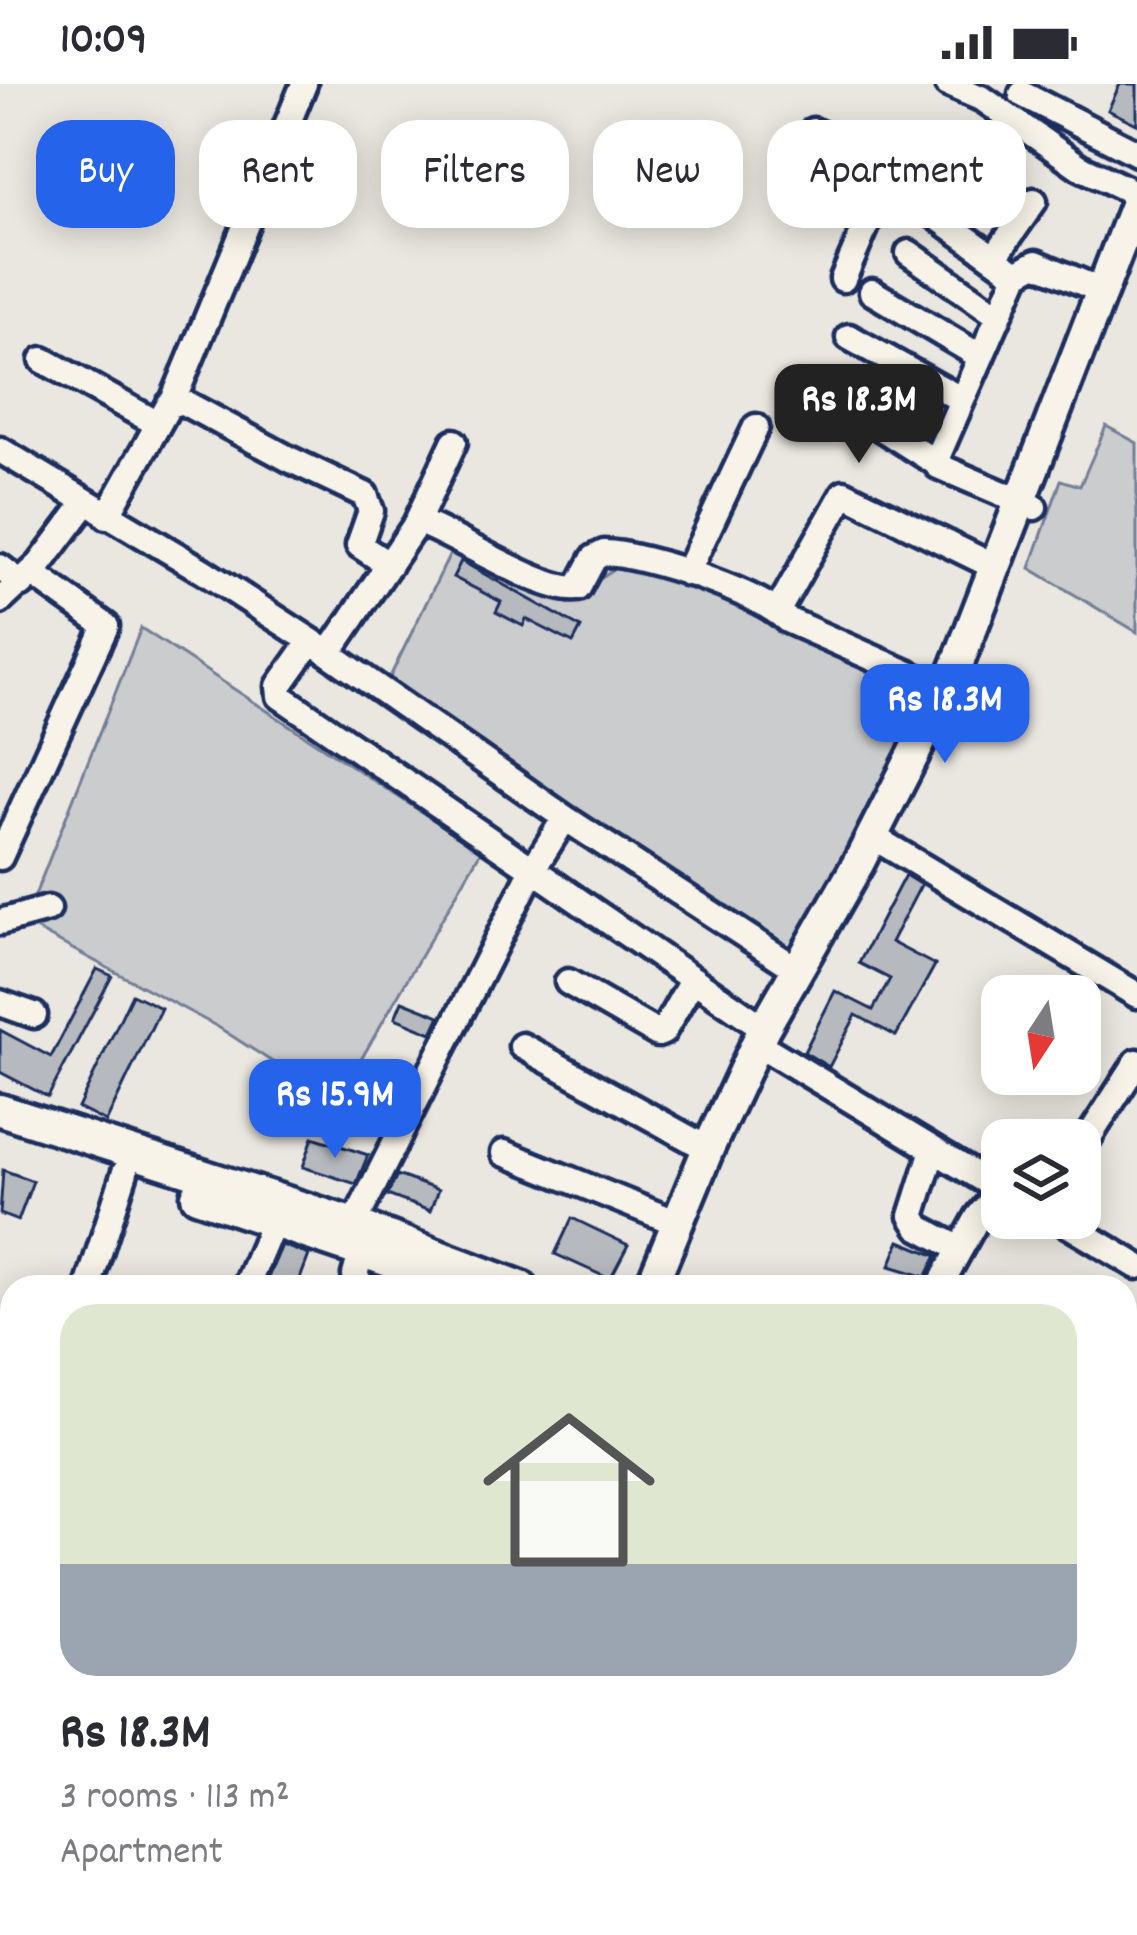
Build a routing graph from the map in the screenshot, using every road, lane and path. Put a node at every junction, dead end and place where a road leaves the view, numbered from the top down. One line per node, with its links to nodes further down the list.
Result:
1 (304, 84): 21 (street)
2 (948, 84): 5 (street)
3 (1022, 94): 4 (street)
4 (1137, 153)
5 (1137, 197): 14 (main road)
6 (1034, 201): 11 (street)
7 (865, 228): 13 (street)
8 (952, 228): 11 (street)
9 (1137, 244): 28 (main road)
10 (909, 253): 16 (street)
11 (994, 258): 12 (street)
12 (1014, 275): 14 (street); 16 (street)
13 (843, 280)
14 (1102, 291): 28 (main road)
15 (872, 292): 18 (street)
16 (998, 316): 18 (street)
17 (850, 337): 20 (street)
18 (981, 357): 20 (street)
19 (43, 361): 23 (street)
20 (962, 400): 27 (street)
21 (173, 401): 23 (street); 31 (street)
22 (854, 410): 27 (street)
23 (158, 424): 29 (street)
24 (756, 427): 34 (street)
25 (454, 442): 30 (street)
26 (0, 450): 29 (street)
27 (935, 462): 28 (street)
28 (1028, 504): 33 (main road); 39 (main road)
29 (96, 510): 35 (street); 38 (street)
30 (416, 524): 31 (street); 34 (street)
31 (389, 565): 38 (street)
32 (0, 567): 35 (street)
33 (995, 567): 37 (street); 39 (main road)
34 (687, 573): 37 (street)
35 (27, 579): 36 (street); 42 (street)
36 (0, 601)
37 (776, 607): 39 (street)
38 (320, 647): 40 (street); 43 (street)
39 (952, 692): 41 (main road); 46 (main road)
40 (565, 818): 43 (street); 46 (street)
41 (885, 844): 49 (street); 52 (main road)
42 (0, 857)
43 (533, 869): 47 (street); 66 (street)
44 (48, 909): 45 (street)
45 (0, 922)
46 (798, 970): 52 (main road)
47 (693, 979): 48 (street); 52 (street)
48 (568, 982)
49 (1137, 995)
50 (0, 1003): 51 (street)
51 (34, 1015)
52 (767, 1040): 58 (main road); 59 (street); 76 (main road)
53 (522, 1046): 58 (street)
54 (1137, 1062): 56 (street)
55 (0, 1110): 66 (main road)
56 (1100, 1119)
57 (0, 1131): 61 (main road)
58 (708, 1149): 65 (main road)
59 (933, 1150): 62 (street); 68 (street)
60 (504, 1154): 65 (street)
61 (125, 1172): 64 (main road); 70 (street)
62 (981, 1179)
63 (981, 1213): 68 (street)
64 (274, 1221): 66 (main road); 71 (street)
65 (680, 1224): 75 (main road)
66 (358, 1237): 72 (street); 73 (main road); 74 (main road)
67 (1092, 1239): 69 (street)
68 (960, 1249): 77 (street)
69 (1137, 1266)
70 (92, 1275)
71 (251, 1275)
72 (356, 1275)
73 (428, 1275)
74 (482, 1275)
75 (657, 1275)
76 (674, 1275)
77 (946, 1275)

